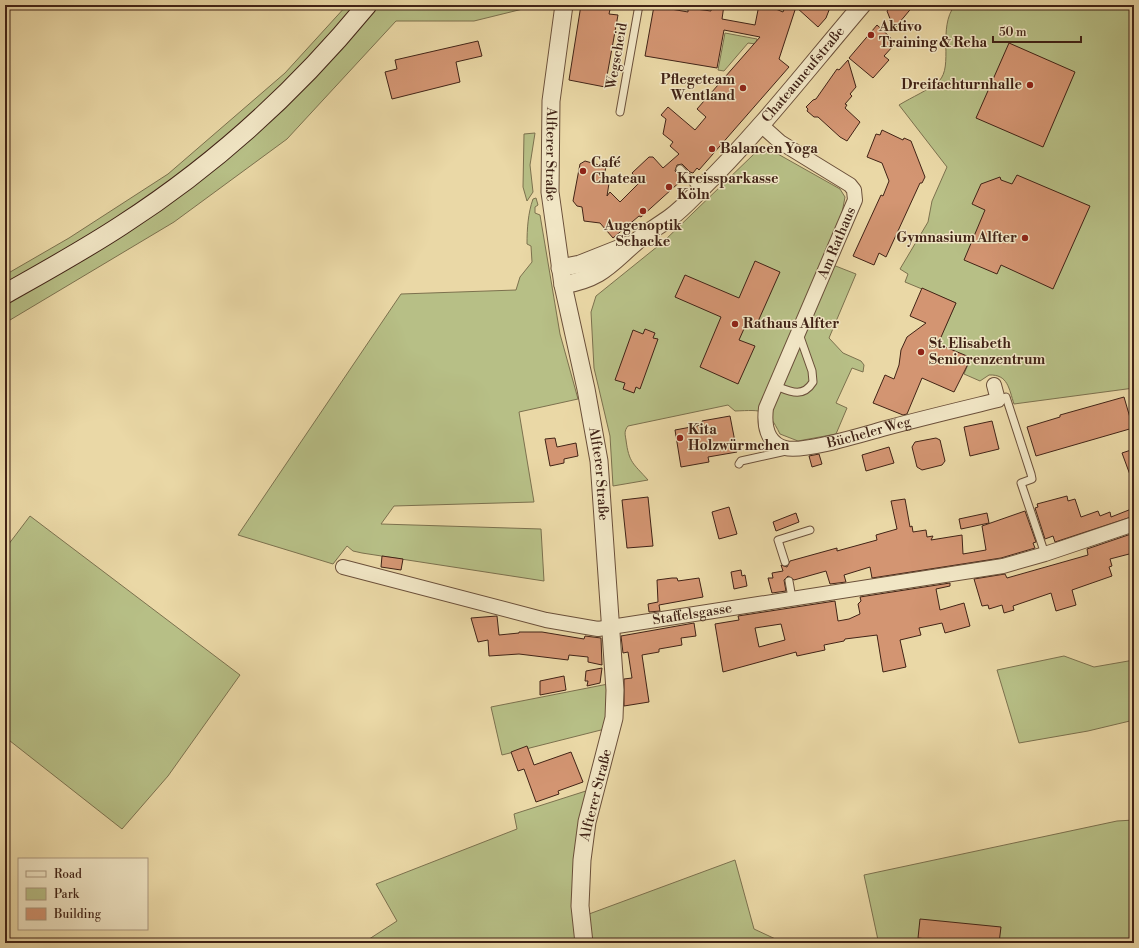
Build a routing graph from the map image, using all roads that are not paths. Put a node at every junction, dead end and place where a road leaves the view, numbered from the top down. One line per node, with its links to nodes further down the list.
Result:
1 (367, 5): 12 (main road)
2 (564, 5): 10 (street, Alfterer Straße)
3 (639, 5): 5 (lane, Wegscheid)
4 (862, 5): 6 (street, Chateauneufstraße)
5 (620, 112)
6 (761, 125): 8 (street, Chateauneufstraße); 13 (street, Am Rathaus)
7 (680, 169): 8 (lane)
8 (700, 190): 9 (street, Chateauneufstraße)
9 (637, 241): 10 (street, Chateauneufstraße); 11 (street, Chateauneufstraße)
10 (560, 268): 11 (street, Alfterer Straße)
11 (563, 285): 26 (street, Alfterer Straße)
12 (5, 294)
13 (799, 334): 15 (street, Am Rathaus); 15 (lane)
14 (994, 385): 16 (street)
15 (776, 386): 17 (street, Am Rathaus)
16 (998, 400): 17 (street, Bücheler Weg); 21 (lane)
17 (797, 449): 18 (lane, Bücheler Weg)
18 (739, 464)
19 (1134, 524): 21 (street, Staffelsgasse)
20 (810, 530): 22 (lane)
21 (1044, 554): 25 (street, Staffelsgasse)
22 (785, 562)
23 (343, 567): 26 (street, Staffelsgasse)
24 (789, 581): 25 (lane)
25 (792, 598): 26 (street, Staffelsgasse)
26 (611, 626): 27 (street, Alfterer Straße)
27 (584, 943)

